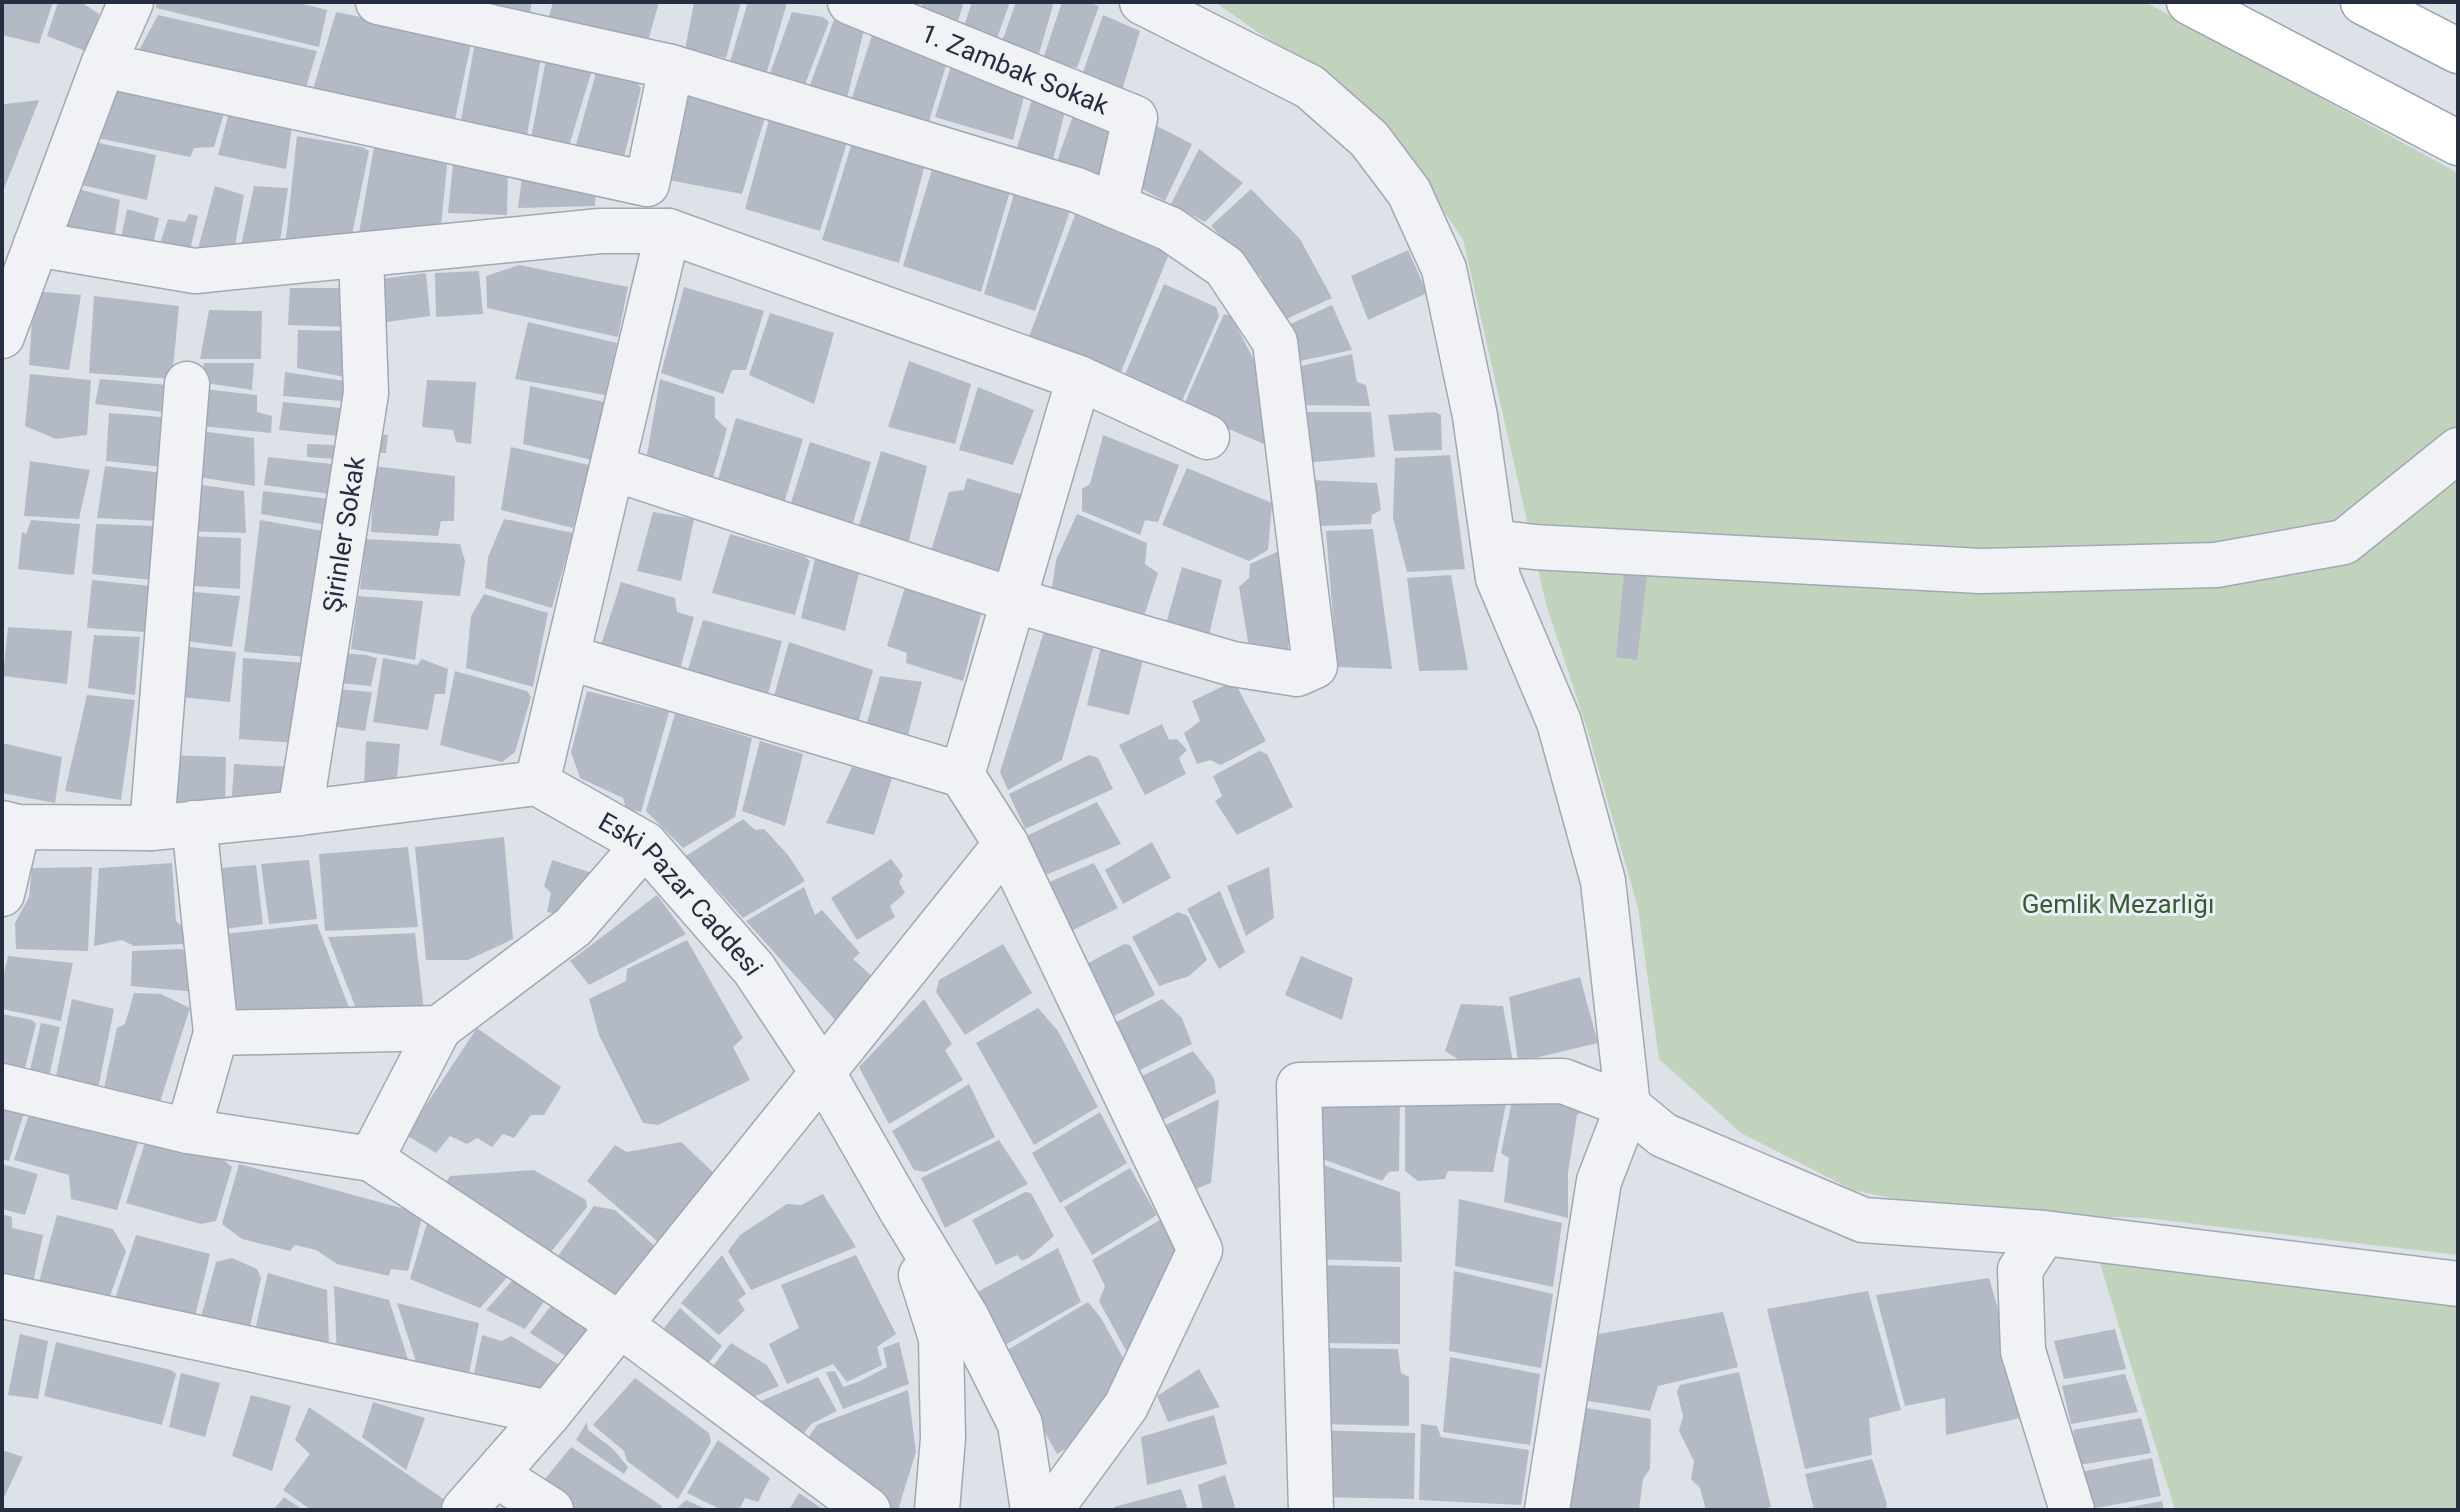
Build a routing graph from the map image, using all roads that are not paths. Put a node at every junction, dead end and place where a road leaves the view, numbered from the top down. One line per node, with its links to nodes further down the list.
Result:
1 (131, 2): 8 (street)
2 (378, 2): 9 (street)
3 (850, 2): 11 (street, 1. Zambak Sokak)
4 (1142, 2): 21 (street)
5 (2189, 2): 10 (main road)
6 (2363, 2): 7 (main road)
7 (2458, 51)
8 (103, 65): 9 (street); 13 (street)
9 (671, 67): 11 (street)
10 (2458, 143)
11 (1115, 206): 22 (street)
12 (668, 231): 14 (street); 16 (street); 20 (street)
13 (36, 244): 14 (street); 15 (street)
14 (361, 255): 26 (street, Şirinler Sokak)
15 (2, 336)
16 (1079, 378): 18 (street); 22 (street)
17 (187, 384): 29 (street)
18 (1207, 437)
19 (2458, 450): 21 (street)
20 (612, 468): 22 (street); 23 (street)
21 (1493, 542): 37 (street)
22 (1013, 600): 24 (street)
23 (567, 657): 24 (street); 25 (street)
24 (962, 775): 31 (street)
25 (537, 783): 26 (street); 30 (street, Eski Pazar Caddesi)
26 (300, 813): 27 (street)
27 (194, 823): 29 (street); 34 (street)
28 (10, 825): 29 (street); 32 (street)
29 (152, 828)
30 (645, 844): 33 (street); 35 (street, Eski Pazar Caddesi)
31 (1006, 844): 35 (street); 52 (street)
32 (2, 894)
33 (439, 1028): 34 (street); 39 (street)
34 (216, 1033): 38 (street)
35 (821, 1070): 40 (street, Eski Pazar Caddesi); 44 (street)
36 (2, 1086): 38 (street)
37 (1628, 1106): 41 (street); 53 (street); 54 (street)
38 (188, 1131): 39 (street)
39 (371, 1159): 44 (street)
40 (900, 1208): 50 (street); 51 (street, Eski Pazar Caddesi)
41 (2044, 1233): 42 (street); 55 (street)
42 (2458, 1284)
43 (2, 1296): 45 (street)
44 (619, 1324): 45 (street); 49 (street)
45 (549, 1413): 46 (street)
46 (496, 1475): 47 (street); 48 (street)
47 (464, 1510)
48 (551, 1510)
49 (868, 1510)
50 (937, 1510)
51 (1033, 1510)
52 (1050, 1510)
53 (1311, 1510)
54 (1547, 1510)
55 (2072, 1510)

